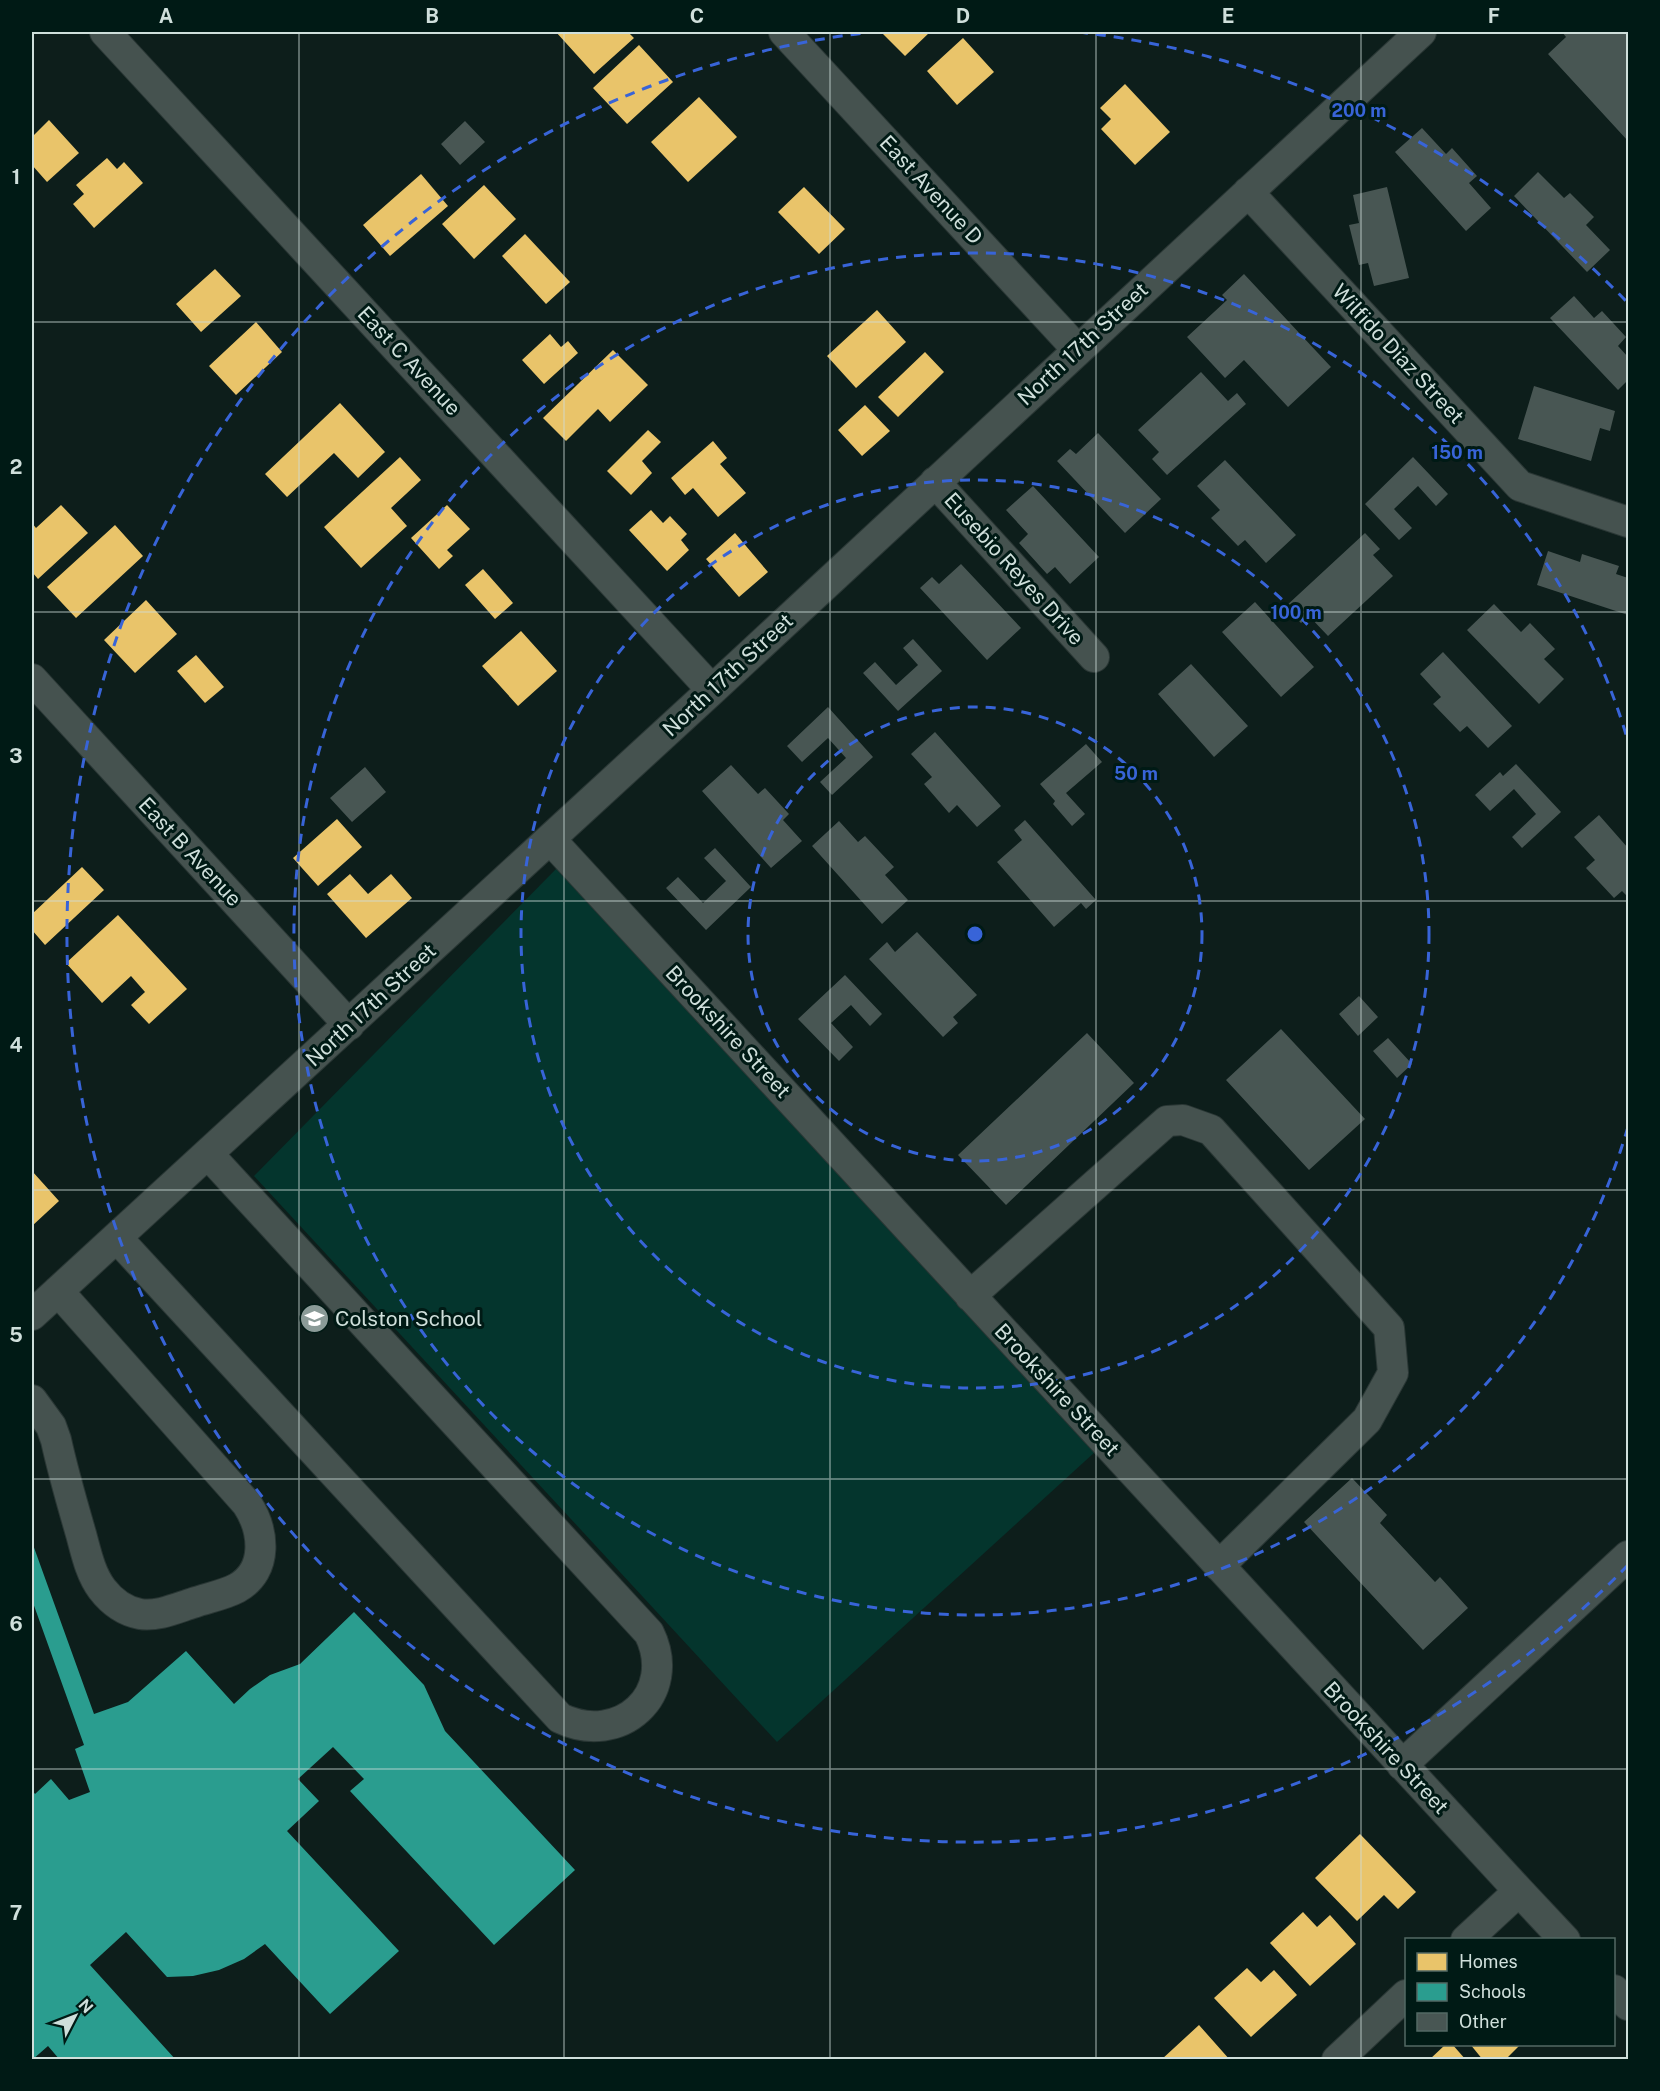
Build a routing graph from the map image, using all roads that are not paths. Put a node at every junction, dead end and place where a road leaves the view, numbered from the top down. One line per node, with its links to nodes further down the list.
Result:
1 (105, 32): 10 (street, East C Avenue)
2 (784, 32): 5 (street, East Avenue D)
3 (1421, 32): 4 (street, North 17th Street)
4 (1248, 192): 5 (street, North 17th Street); 7 (street, Wilfido Diaz Street)
5 (1077, 349): 6 (street, North 17th Street)
6 (935, 482): 8 (street, Eusebio Reyes Drive); 10 (street, North 17th Street)
7 (1629, 522)
8 (1094, 657)
9 (32, 680): 12 (street, East B Avenue)
10 (712, 690): 11 (street, North 17th Street)
11 (550, 839): 12 (street, North 17th Street); 16 (street, Brookshire Street)
12 (349, 1025): 13 (street, North 17th Street)
13 (208, 1154): 14 (street, North 17th Street); 14 (street)
14 (117, 1238): 15 (street, North 17th Street)
15 (58, 1291): 17 (street, North 17th Street); 18 (street)
16 (970, 1296): 20 (street, Brookshire Street); 20 (street)
17 (32, 1316)
18 (32, 1400)
19 (1629, 1556): 21 (street)
20 (1219, 1566): 21 (street, Brookshire Street)
21 (1402, 1765): 22 (street, Brookshire Street)
22 (1518, 1891): 23 (street); 24 (street, Brookshire Street)
23 (1468, 1938)
24 (1563, 1938)
25 (1615, 1991): 27 (street)
26 (1405, 1997): 28 (street)
27 (1629, 2005)
28 (1337, 2060)

